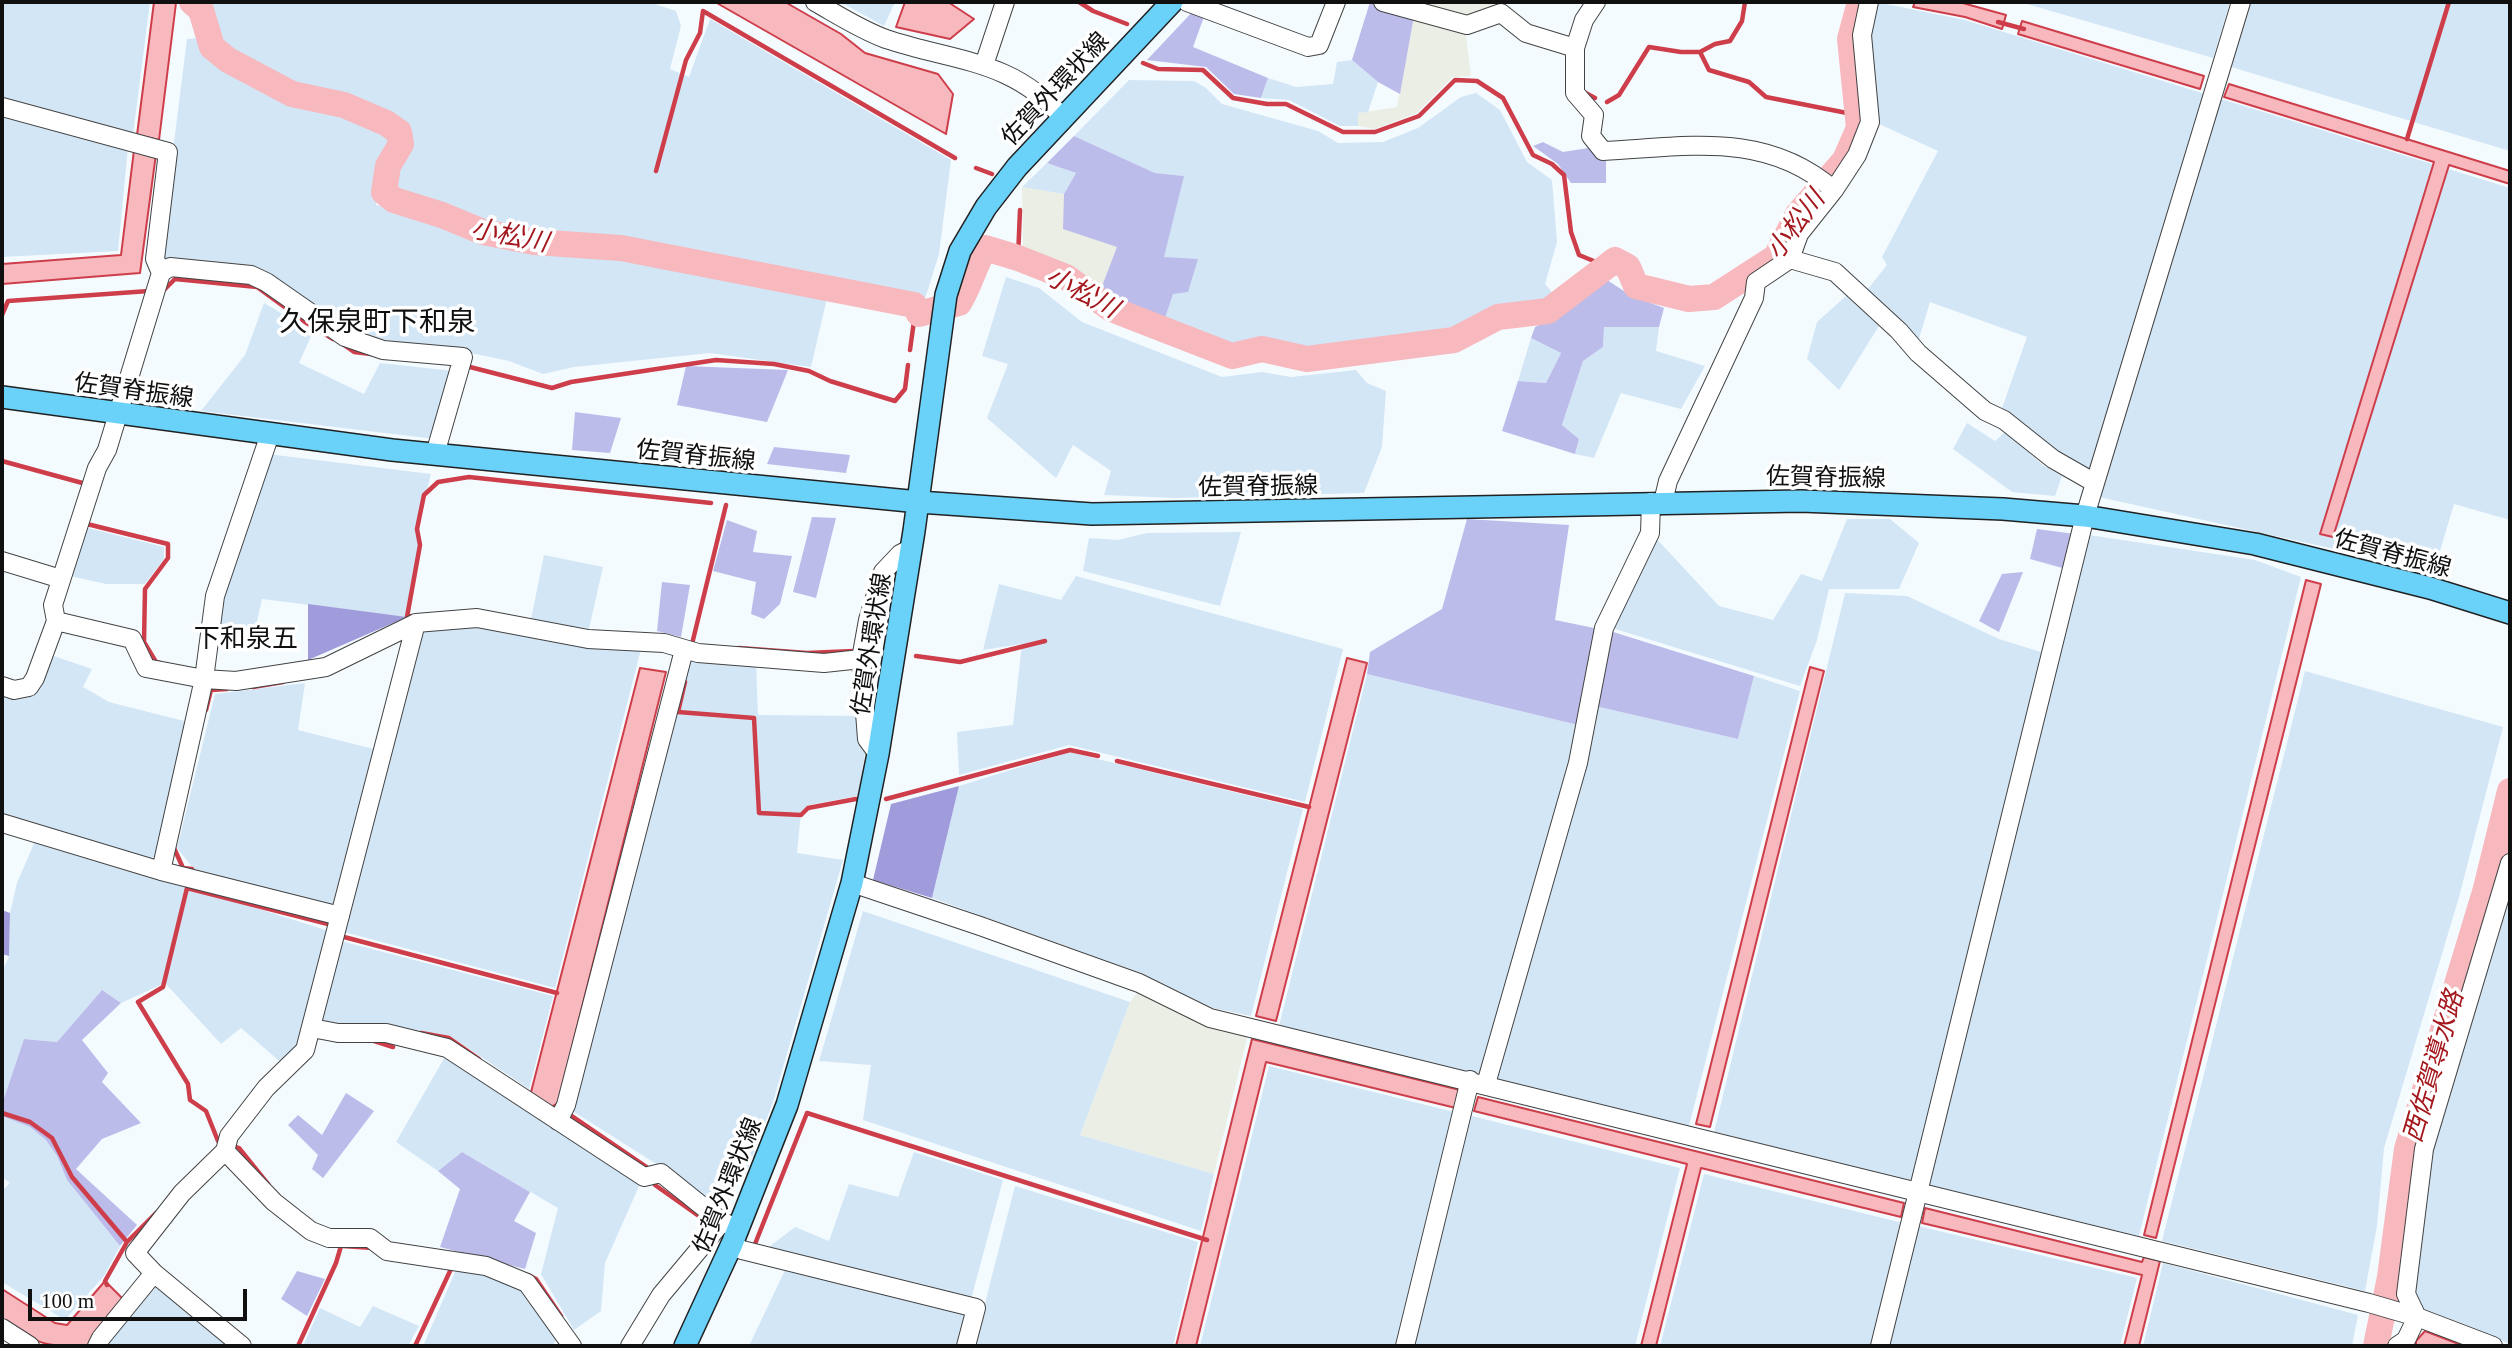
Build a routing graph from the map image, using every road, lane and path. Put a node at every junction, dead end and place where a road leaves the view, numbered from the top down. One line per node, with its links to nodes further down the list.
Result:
1 (815, 2): 11 (street)
2 (1005, 2): 11 (street)
3 (1172, 2): 13 (main road, 佐賀外環状線)
4 (1187, 2): 5 (street)
5 (1336, 2)
6 (1384, 2): 10 (street)
7 (1596, 2): 10 (street)
8 (1868, 2): 14 (street)
9 (2241, 2): 21 (street)
10 (1574, 48): 14 (street)
11 (984, 65): 13 (street)
12 (2, 107): 16 (street)
13 (1063, 118): 22 (main road, 佐賀外環状線)
14 (1834, 190): 15 (street)
15 (1790, 259): 21 (street); 23 (street)
16 (161, 273): 18 (street); 20 (street)
17 (2, 397): 18 (main road, 佐賀脊振線)
18 (117, 414): 19 (main road, 佐賀脊振線); 27 (street)
19 (270, 434): 20 (main road, 佐賀脊振線); 33 (street)
20 (435, 454): 22 (main road, 佐賀脊振線)
21 (2095, 483): 24 (street)
22 (919, 502): 23 (main road, 佐賀脊振線); 25 (main road, 佐賀外環状線)
23 (1657, 502): 24 (main road, 佐賀脊振線); 42 (street)
24 (2085, 516): 28 (main road, 佐賀脊振線); 45 (street)
25 (912, 548): 32 (street); 35 (main road, 佐賀外環状線)
26 (2, 561): 27 (street)
27 (61, 579): 29 (street)
28 (2510, 613)
29 (56, 621): 33 (street); 34 (street)
30 (416, 623): 31 (street); 33 (street); 40 (street)
31 (684, 650): 32 (street); 43 (street)
32 (861, 659): 35 (street)
33 (204, 679): 38 (street)
34 (2, 686)
35 (878, 754): 39 (main road, 佐賀外環状線)
36 (2, 823): 38 (street)
37 (2510, 863): 48 (street)
38 (161, 871): 40 (street)
39 (852, 883): 42 (street); 46 (main road, 佐賀外環状線)
40 (340, 916): 41 (street)
41 (312, 1028): 43 (street); 44 (street)
42 (1471, 1092): 45 (street); 57 (street)
43 (558, 1121): 46 (street)
44 (227, 1143): 47 (street); 53 (street)
45 (1915, 1206): 48 (street); 58 (street)
46 (731, 1231): 54 (street); 55 (main road, 佐賀外環状線); 56 (street)
47 (154, 1273): 51 (street); 52 (street)
48 (2417, 1317): 59 (street); 60 (street)
49 (2, 1328): 50 (street)
50 (30, 1346)
51 (97, 1346)
52 (242, 1346)
53 (572, 1346)
54 (630, 1346)
55 (685, 1346)
56 (966, 1346)
57 (1405, 1346)
58 (1880, 1346)
59 (2397, 1346)
60 (2493, 1346)

